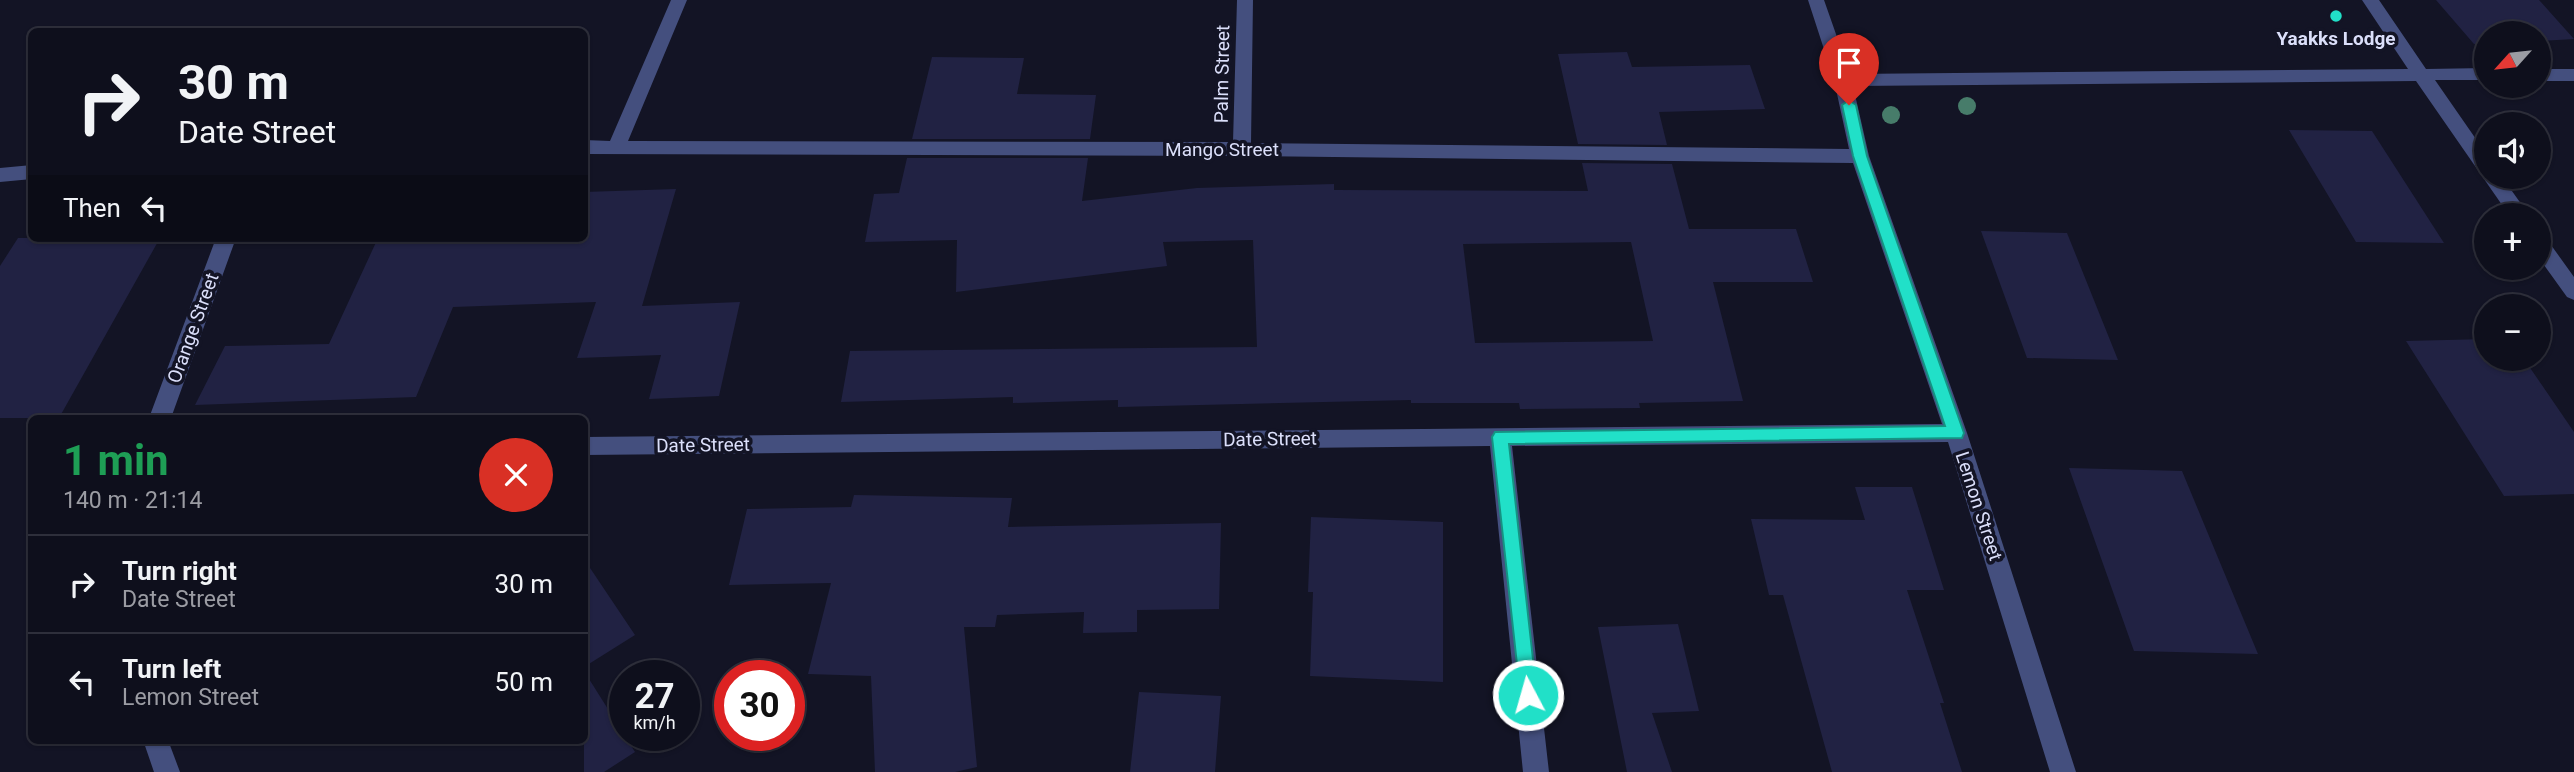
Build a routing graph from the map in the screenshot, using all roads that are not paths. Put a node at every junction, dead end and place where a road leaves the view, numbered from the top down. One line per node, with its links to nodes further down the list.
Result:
1 (679, 0): 11 (street)
2 (1245, 0): 12 (street, Palm Street)
3 (1816, 0): 9 (street, Lemon Street)
4 (2370, 0): 5 (street)
5 (2418, 73): 6 (street); 9 (street); 13 (street)
6 (2474, 74)
7 (2552, 75): 8 (street)
8 (2574, 75)
9 (1843, 80): 14 (street, Lemon Street)
10 (588, 147): 11 (street, Mango Street)
11 (616, 147): 12 (street, Mango Street)
12 (1242, 149): 14 (street, Mango Street)
13 (2474, 152)
14 (1860, 156): 21 (street, Lemon Street)
15 (28, 172): 16 (street)
16 (0, 174)
17 (225, 242): 20 (street, Orange Street)
18 (2551, 260): 19 (street)
19 (2574, 292)
20 (161, 415)
21 (1956, 433): 22 (street, Date Street); 27 (street, Lemon Street)
22 (1500, 437): 23 (street, Date Street); 26 (street)
23 (588, 446)
24 (156, 744): 25 (street)
25 (167, 772)
26 (1536, 772)
27 (2063, 772)

